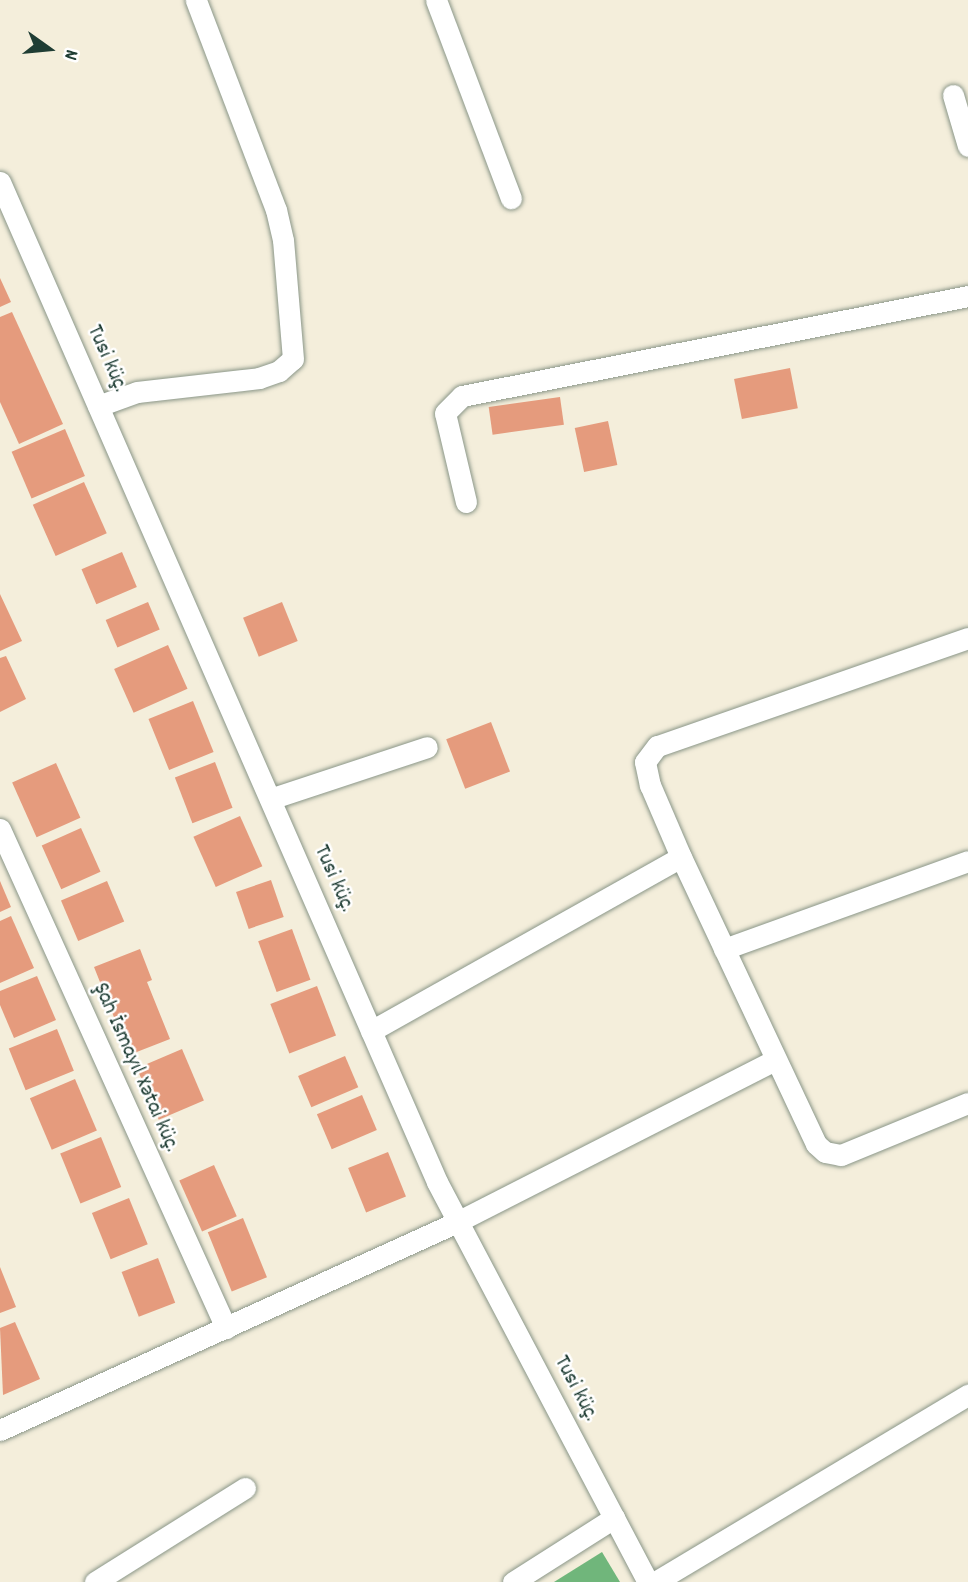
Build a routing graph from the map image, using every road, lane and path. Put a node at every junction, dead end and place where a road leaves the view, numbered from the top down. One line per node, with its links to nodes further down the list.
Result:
1 (196, 0): 8 (street)
2 (436, 0): 6 (street)
3 (953, 95): 4 (street)
4 (968, 146)
5 (0, 183): 8 (street, Tusi küç.)
6 (511, 198)
7 (968, 296): 9 (street)
8 (98, 406): 12 (street, Tusi küç.)
9 (466, 502)
10 (968, 638): 14 (street)
11 (427, 747): 12 (street)
12 (270, 799): 17 (street, Tusi küç.)
13 (0, 829): 21 (street, Şah İsmayıl Xətai küç.)
14 (681, 857): 16 (street); 17 (street)
15 (968, 861): 16 (street)
16 (724, 949): 18 (street)
17 (371, 1031): 20 (street, Tusi küç.)
18 (775, 1060): 19 (street); 20 (street)
19 (968, 1102)
20 (457, 1222): 21 (street); 25 (street, Tusi küç.)
21 (226, 1328): 23 (street)
22 (968, 1395): 29 (street)
23 (0, 1430)
24 (245, 1488): 26 (street)
25 (614, 1518): 27 (street); 28 (street, Tusi küç.)
26 (95, 1582)
27 (513, 1582)
28 (648, 1582)
29 (655, 1582)

